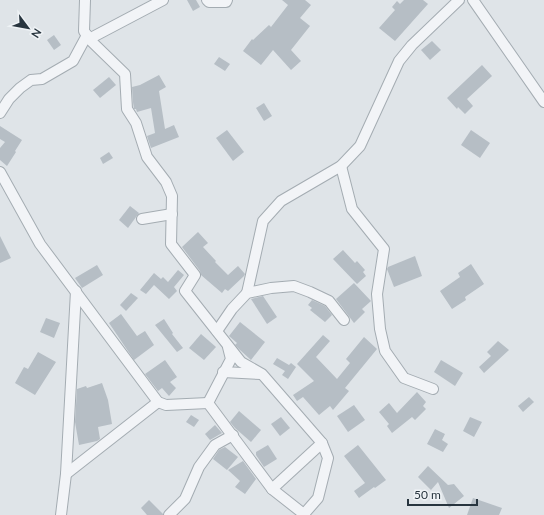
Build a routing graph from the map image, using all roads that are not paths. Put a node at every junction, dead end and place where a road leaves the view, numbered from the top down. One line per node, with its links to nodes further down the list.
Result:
1 (85, 0): 7 (street)
2 (163, 0): 7 (street)
3 (207, 0): 4 (street)
4 (227, 0)
5 (459, 0): 10 (street)
6 (473, 0): 8 (street)
7 (88, 37): 9 (street); 12 (street)
8 (544, 102)
9 (0, 113)
10 (341, 166): 15 (street); 21 (street)
11 (0, 172): 14 (street)
12 (172, 214): 13 (street); 17 (street)
13 (142, 218)
14 (76, 291): 22 (street); 26 (street)
15 (247, 293): 16 (street); 17 (street)
16 (344, 320)
17 (217, 331): 18 (street)
18 (224, 340): 19 (street); 20 (street)
19 (223, 372): 20 (street); 23 (street)
20 (262, 374): 25 (street)
21 (433, 389)
22 (158, 402): 23 (street); 26 (street)
23 (208, 403): 24 (street)
24 (233, 435): 27 (street); 30 (street)
25 (322, 443): 27 (street); 28 (street)
26 (66, 474): 29 (street)
27 (272, 489): 28 (street)
28 (305, 514)
29 (61, 515)
30 (169, 515)

